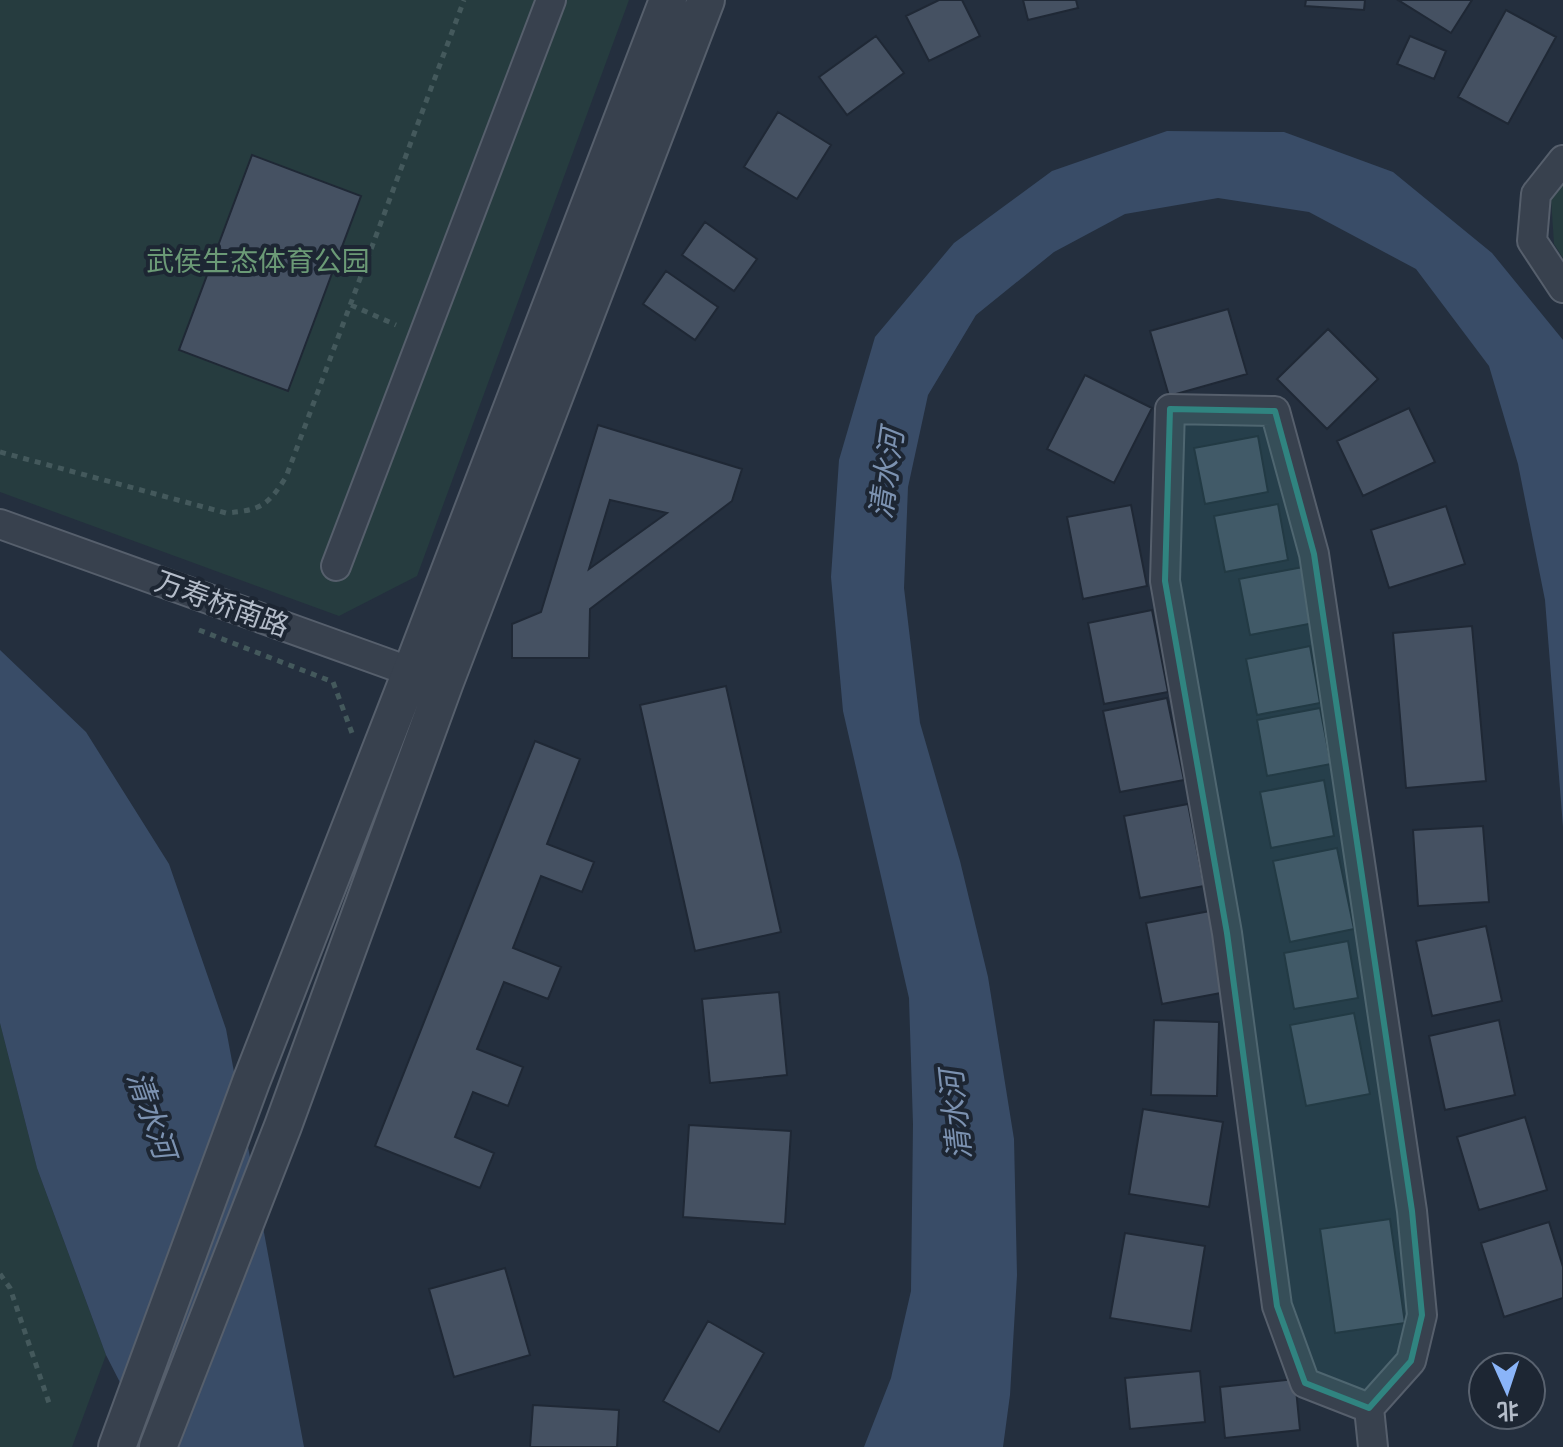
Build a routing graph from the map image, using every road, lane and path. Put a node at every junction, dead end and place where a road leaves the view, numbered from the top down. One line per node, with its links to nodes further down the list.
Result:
1 (464, 0): 7 (path)
2 (551, 0): 8 (street)
3 (668, 0): 13 (street)
4 (706, 0): 13 (street)
5 (1563, 160): 6 (street)
6 (1563, 288)
7 (350, 305): 8 (path); 9 (path)
8 (423, 337): 11 (street)
9 (0, 452)
10 (0, 524): 13 (street, 万寿桥南路)
11 (336, 566)
12 (190, 627): 14 (path)
13 (428, 677): 18 (street); 19 (street)
14 (353, 735)
15 (0, 1274): 16 (path)
16 (49, 1403)
17 (1369, 1408): 17 (street); 20 (street)
18 (117, 1447)
19 (158, 1447)
20 (1373, 1447)

